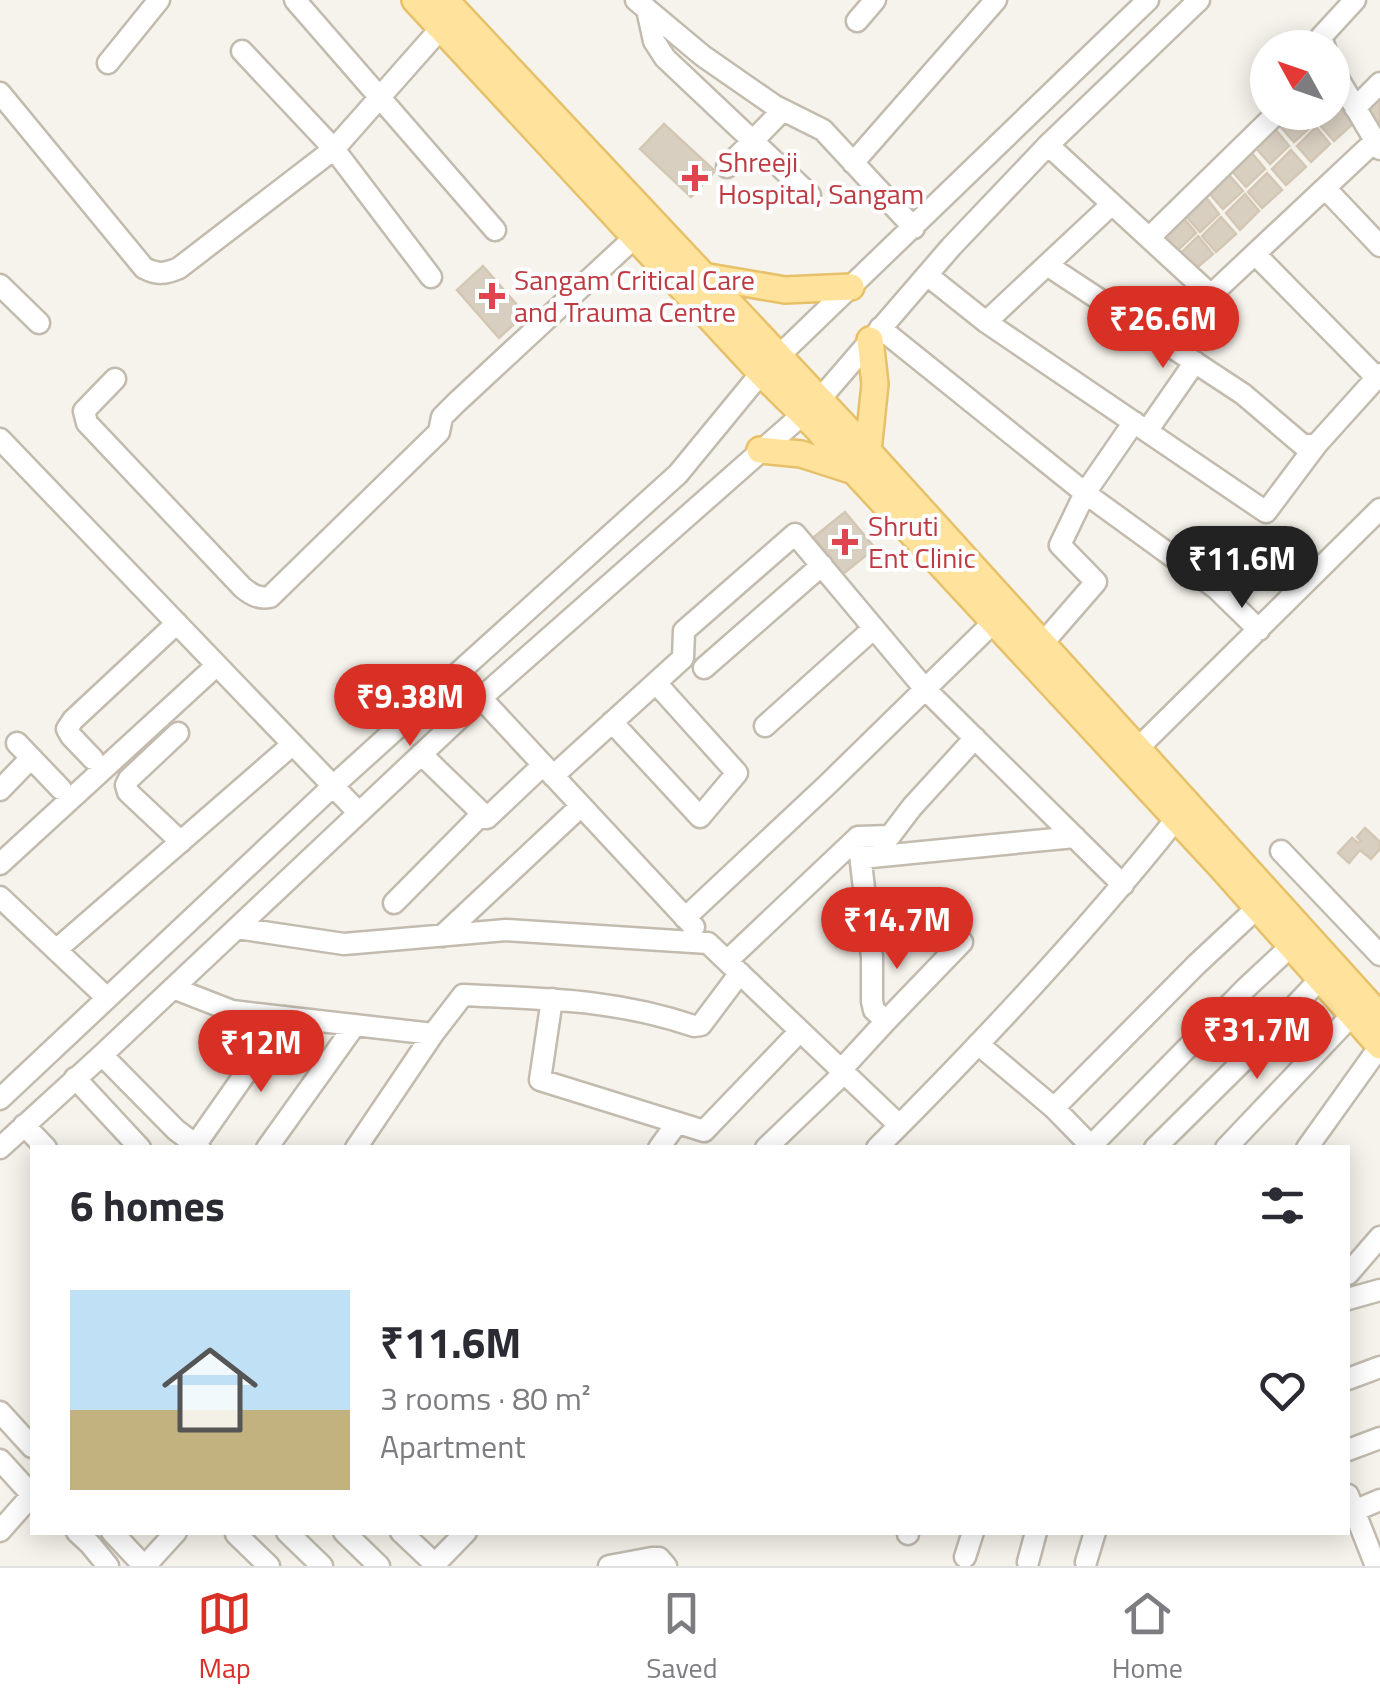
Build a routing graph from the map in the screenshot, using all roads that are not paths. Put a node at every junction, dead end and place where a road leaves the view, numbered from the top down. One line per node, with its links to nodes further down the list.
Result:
1 (159, 0): 14 (street)
2 (295, 0): 17 (street)
3 (415, 0): 10 (main road)
4 (874, 0): 11 (street)
5 (996, 0): 26 (street)
6 (1148, 0): 31 (street)
7 (1199, 0): 23 (street)
8 (1355, 0): 12 (street)
9 (642, 5): 20 (street); 22 (street)
10 (447, 13): 17 (street); 33 (main road); 39 (main road)
11 (857, 21)
12 (1327, 30)
13 (242, 52): 25 (street)
14 (108, 63)
15 (1380, 83): 19 (street)
16 (0, 93): 25 (street)
17 (379, 98): 25 (street); 32 (street)
18 (1350, 99): 19 (street)
19 (1355, 108): 24 (street)
20 (783, 110): 22 (street); 26 (street)
21 (1260, 130): 34 (street)
22 (752, 141): 27 (street); 29 (street)
23 (1048, 145): 30 (street); 38 (street)
24 (1377, 146): 28 (street)
25 (334, 149): 40 (street)
26 (853, 163): 31 (street)
27 (727, 167)
28 (1326, 188): 35 (street); 36 (street)
29 (810, 196)
30 (1112, 204): 34 (street); 37 (street)
31 (914, 228): 42 (street)
32 (496, 230)
33 (634, 237): 47 (main road); 49 (street)
34 (1149, 238): 36 (street)
35 (1380, 246)
36 (1254, 254): 48 (street)
37 (1047, 265): 43 (street); 46 (street)
38 (927, 275): 43 (street); 45 (street)
39 (703, 276): 42 (main road); 47 (main road)
40 (430, 277)
41 (0, 285): 44 (street)
42 (852, 286): 47 (street)
43 (986, 322): 51 (street)
44 (40, 323)
45 (875, 334): 50 (street); 55 (main road); 56 (street)
46 (1195, 362): 51 (street); 53 (street)
47 (770, 365): 50 (main road); 78 (street)
48 (1378, 375): 53 (street)
49 (115, 378)
50 (811, 407): 54 (street); 55 (main road)
51 (1140, 427): 53 (street); 56 (street)
52 (0, 440): 60 (street)
53 (1317, 444)
54 (760, 450): 55 (main road); 68 (street)
55 (861, 462): 59 (main road)
56 (1085, 493): 62 (street); 63 (street)
57 (1380, 509): 62 (street)
58 (822, 565): 61 (street); 65 (street); 66 (street)
59 (1002, 614): 63 (main road); 67 (street); 75 (main road)
60 (177, 623): 64 (street); 76 (street)
61 (874, 628): 67 (street); 70 (street)
62 (1259, 630): 75 (street)
63 (1043, 643): 75 (main road)
64 (216, 665): 73 (street); 89 (street)
65 (704, 668)
66 (656, 683): 69 (street); 69 (street)
67 (925, 689): 72 (street); 94 (street)
68 (481, 698): 74 (street); 77 (street)
69 (612, 722): 77 (street)
70 (765, 726)
71 (178, 734): 86 (street)
72 (975, 738): 85 (street); 87 (street)
73 (293, 744): 78 (street); 86 (street)
74 (421, 754): 82 (street); 83 (street)
75 (1132, 756): 84 (main road); 108 (main road)
76 (93, 759)
77 (548, 770): 81 (street); 83 (street)
78 (333, 786): 82 (street); 105 (street)
79 (61, 789): 80 (street)
80 (0, 790)
81 (581, 806): 94 (street); 96 (street)
82 (359, 812): 95 (street)
83 (482, 813): 92 (street)
84 (1176, 819): 90 (street); 93 (main road)
85 (1074, 837): 87 (street); 90 (street)
86 (181, 842): 100 (street)
87 (860, 848): 102 (street); 110 (street)
88 (1281, 851): 101 (street)
89 (0, 864)
90 (1124, 885): 114 (street)
91 (0, 897): 100 (street)
92 (394, 903)
93 (1257, 908): 99 (main road); 120 (street)
94 (686, 918): 98 (street)
95 (236, 928): 96 (street); 104 (street)
96 (442, 936): 98 (street)
97 (962, 942): 110 (street)
98 (708, 943): 102 (street)
99 (1291, 946): 103 (main road); 134 (street)
100 (56, 950): 105 (street)
101 (1380, 955)
102 (734, 967): 106 (street); 112 (street)
103 (1320, 979): 107 (main road); 135 (street)
104 (173, 988): 109 (street); 116 (street)
105 (107, 998): 119 (street)
106 (552, 999): 113 (street); 121 (street)
107 (1352, 1016): 115 (main road); 136 (street)
108 (1380, 1016)
109 (285, 1017): 111 (street); 127 (street)
110 (886, 1021): 117 (street)
111 (355, 1025): 113 (street); 128 (street)
112 (800, 1031): 117 (street); 121 (street)
113 (433, 1034): 129 (street)
114 (978, 1044): 120 (street); 123 (street)
115 (1380, 1046): 137 (street)
116 (102, 1055): 118 (street); 126 (street)
117 (843, 1071): 123 (street); 131 (street)
118 (74, 1078): 122 (street); 125 (street)
119 (0, 1099)
120 (1054, 1108): 133 (street)
121 (676, 1123): 130 (street)
122 (24, 1125): 124 (street); 138 (street)
123 (899, 1126): 132 (street)
124 (43, 1145)
125 (137, 1145)
126 (197, 1145)
127 (199, 1145)
128 (269, 1145)
129 (358, 1145)
130 (661, 1145)
131 (769, 1145)
132 (880, 1145)
133 (1089, 1145)
134 (1093, 1145)
135 (1158, 1145)
136 (1229, 1145)
137 (1309, 1145)
138 (0, 1148)
139 (1380, 1236): 140 (street)
140 (1350, 1272)
141 (1380, 1290): 142 (street)
142 (1350, 1298)
143 (1380, 1367): 144 (street)
144 (1350, 1378)
145 (0, 1412): 147 (street)
146 (1380, 1438): 148 (street)
147 (30, 1445)
148 (1350, 1449)
149 (0, 1460): 150 (street)
150 (30, 1492)
151 (30, 1496): 154 (street)
152 (1380, 1500): 153 (street)
153 (1351, 1503): 169 (street)
154 (0, 1531)
155 (80, 1535): 171 (street)
156 (115, 1535): 172 (street)
157 (173, 1535): 172 (street)
158 (237, 1535): 173 (street)
159 (290, 1535): 174 (street)
160 (347, 1535): 175 (street)
161 (404, 1535): 170 (street)
162 (463, 1535): 170 (street)
163 (971, 1535): 166 (street)
164 (1035, 1535): 167 (street)
165 (1094, 1535): 168 (street)
166 (965, 1557)
167 (1028, 1562)
168 (1086, 1562)
169 (1377, 1562)
170 (434, 1565)
171 (108, 1566)
172 (144, 1566)
173 (269, 1566)
174 (322, 1566)
175 (379, 1566)
176 (608, 1566): 177 (street)
177 (666, 1566)

